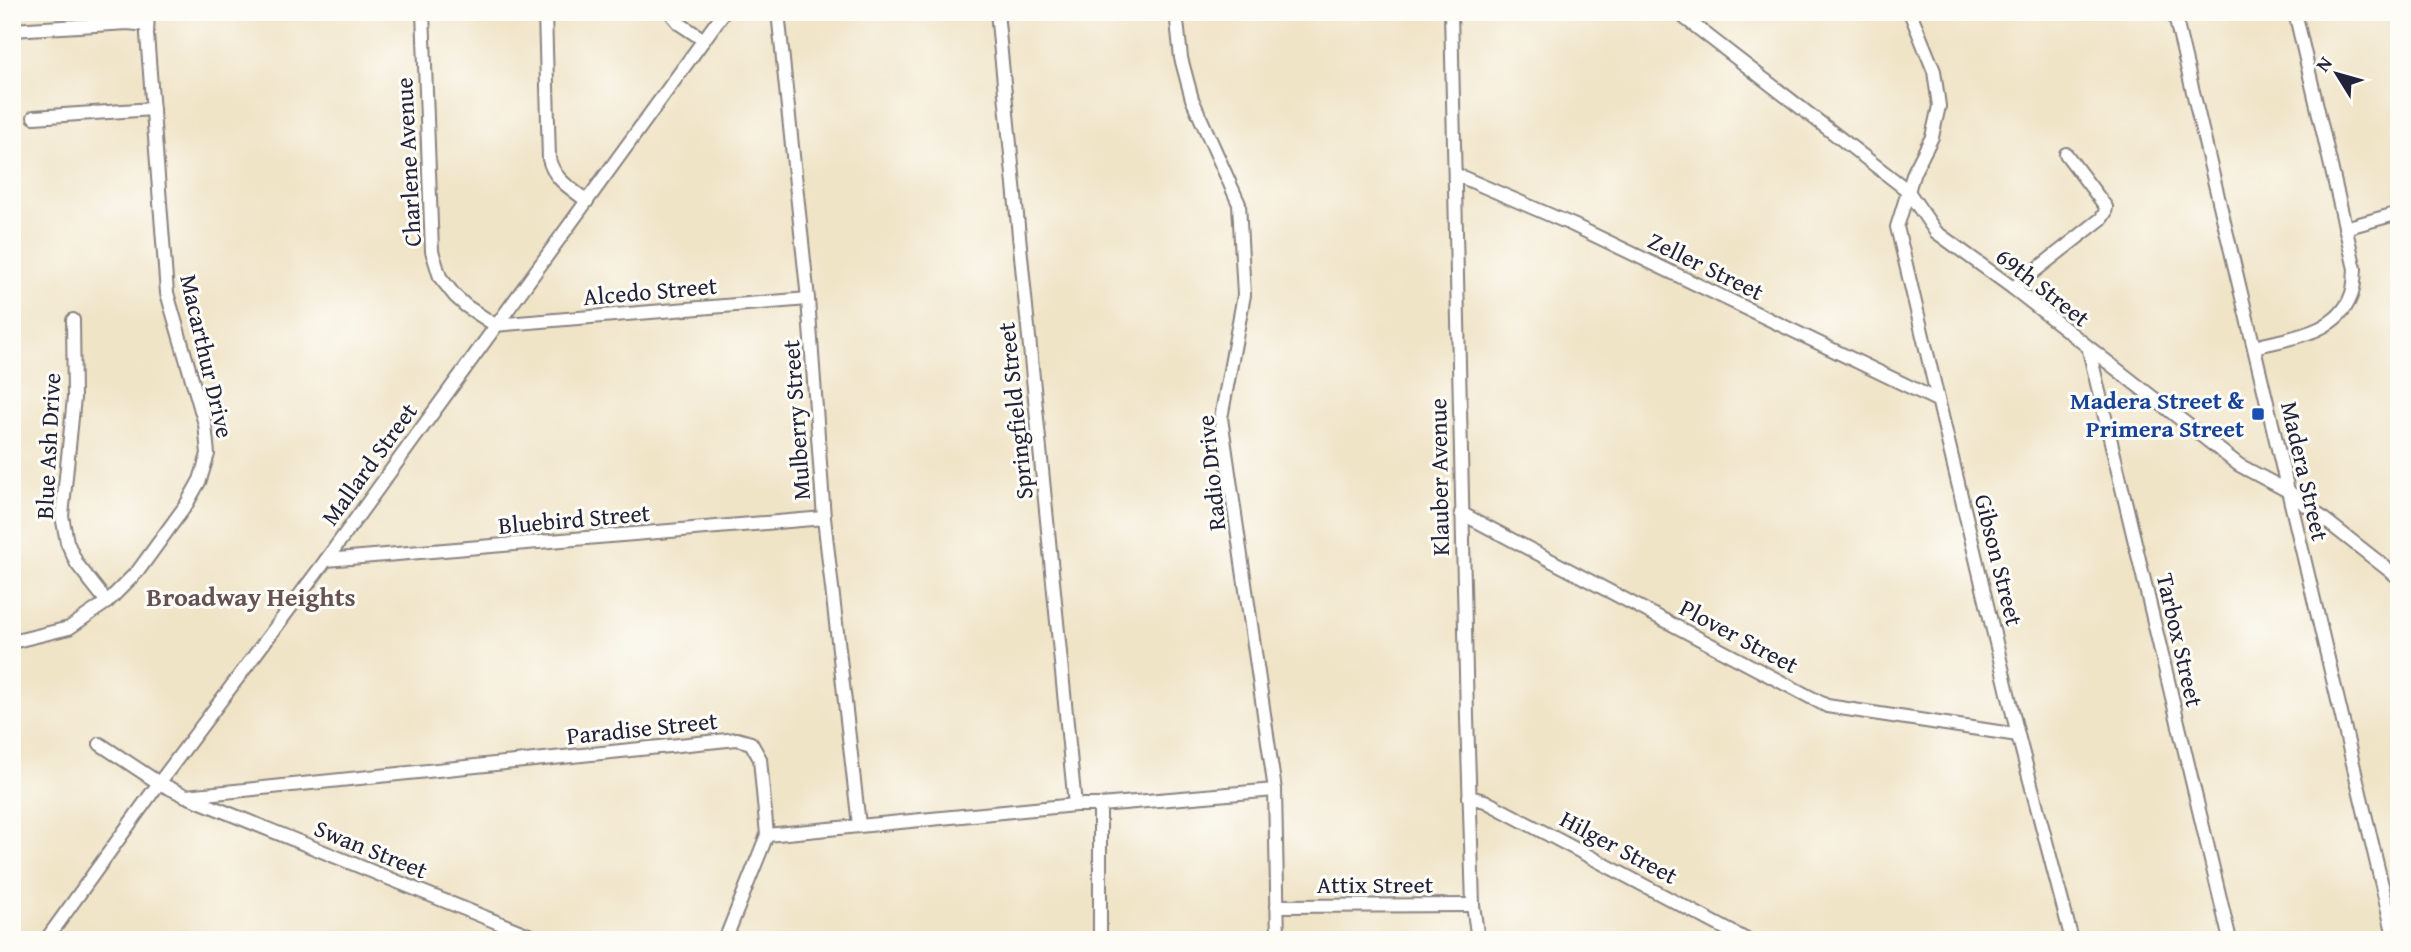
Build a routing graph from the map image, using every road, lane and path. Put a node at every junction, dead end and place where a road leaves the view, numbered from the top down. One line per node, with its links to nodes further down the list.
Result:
1 (423, 12): 27 (street, Charlene Avenue)
2 (545, 12): 21 (street)
3 (670, 12): 15 (street)
4 (724, 12): 15 (street, Mallard Street)
5 (778, 12): 25 (street, Mulberry Street)
6 (997, 12): 44 (street, Springfield Street)
7 (1176, 12): 41 (street, Radio Drive)
8 (1451, 12): 19 (street, Klauber Avenue)
9 (1677, 12): 20 (street, 69th Street)
10 (1910, 12): 20 (street, Gibson Street)
11 (2174, 12): 28 (street, Madera Street)
12 (2295, 12): 23 (street)
13 (148, 19): 14 (street); 16 (street, Macarthur Drive)
14 (12, 30)
15 (704, 40): 21 (street, Mallard Street)
16 (153, 109): 17 (street); 36 (street, Macarthur Drive)
17 (34, 117)
18 (2067, 154): 24 (street)
19 (1455, 174): 30 (street, Zeller Street); 32 (street, Klauber Avenue)
20 (1907, 190): 24 (street, 69th Street); 30 (street, Gibson Street)
21 (587, 201): 27 (street, Mallard Street)
22 (2399, 214): 23 (street)
23 (2345, 228): 28 (street)
24 (2012, 288): 29 (street, 69th Street)
25 (808, 299): 27 (street, Alcedo Street); 33 (street, Mulberry Street)
26 (73, 320): 36 (street, Blue Ash Drive)
27 (495, 325): 34 (street, Mallard Street)
28 (2254, 347): 31 (street, Madera Street)
29 (2089, 349): 31 (street, 69th Street); 58 (street, Tarbox Street)
30 (1937, 400): 38 (street, Gibson Street)
31 (2288, 491): 35 (street, 69th Street); 59 (street, Madera Street)
32 (1461, 513): 38 (street, Plover Street); 43 (street, Klauber Avenue)
33 (824, 518): 34 (street, Bluebird Street); 46 (street, Mulberry Street)
34 (326, 560): 40 (street, Mallard Street)
35 (2399, 578)
36 (107, 602): 37 (street, Macarthur Drive)
37 (12, 642)
38 (2018, 735): 57 (street, Gibson Street)
39 (100, 744): 40 (street, Swan Street)
40 (159, 783): 42 (street, Swan Street); 50 (street, Mallard Street)
41 (1275, 790): 45 (street); 49 (street, Radio Drive)
42 (186, 796): 47 (street, Paradise Street); 51 (street, Swan Street)
43 (1469, 797): 48 (street, Klauber Avenue); 56 (street, Hilger Street)
44 (1075, 805): 45 (street); 46 (street)
45 (1100, 805): 53 (street)
46 (859, 825): 47 (street)
47 (767, 835): 52 (street)
48 (1473, 905): 49 (street, Attix Street); 55 (street, Klauber Avenue)
49 (1277, 906): 54 (street, Radio Drive)
50 (46, 940)
51 (541, 940)
52 (724, 940)
53 (1100, 940)
54 (1278, 940)
55 (1478, 940)
56 (1747, 940)
57 (2072, 940)
58 (2230, 940)
59 (2395, 940)

